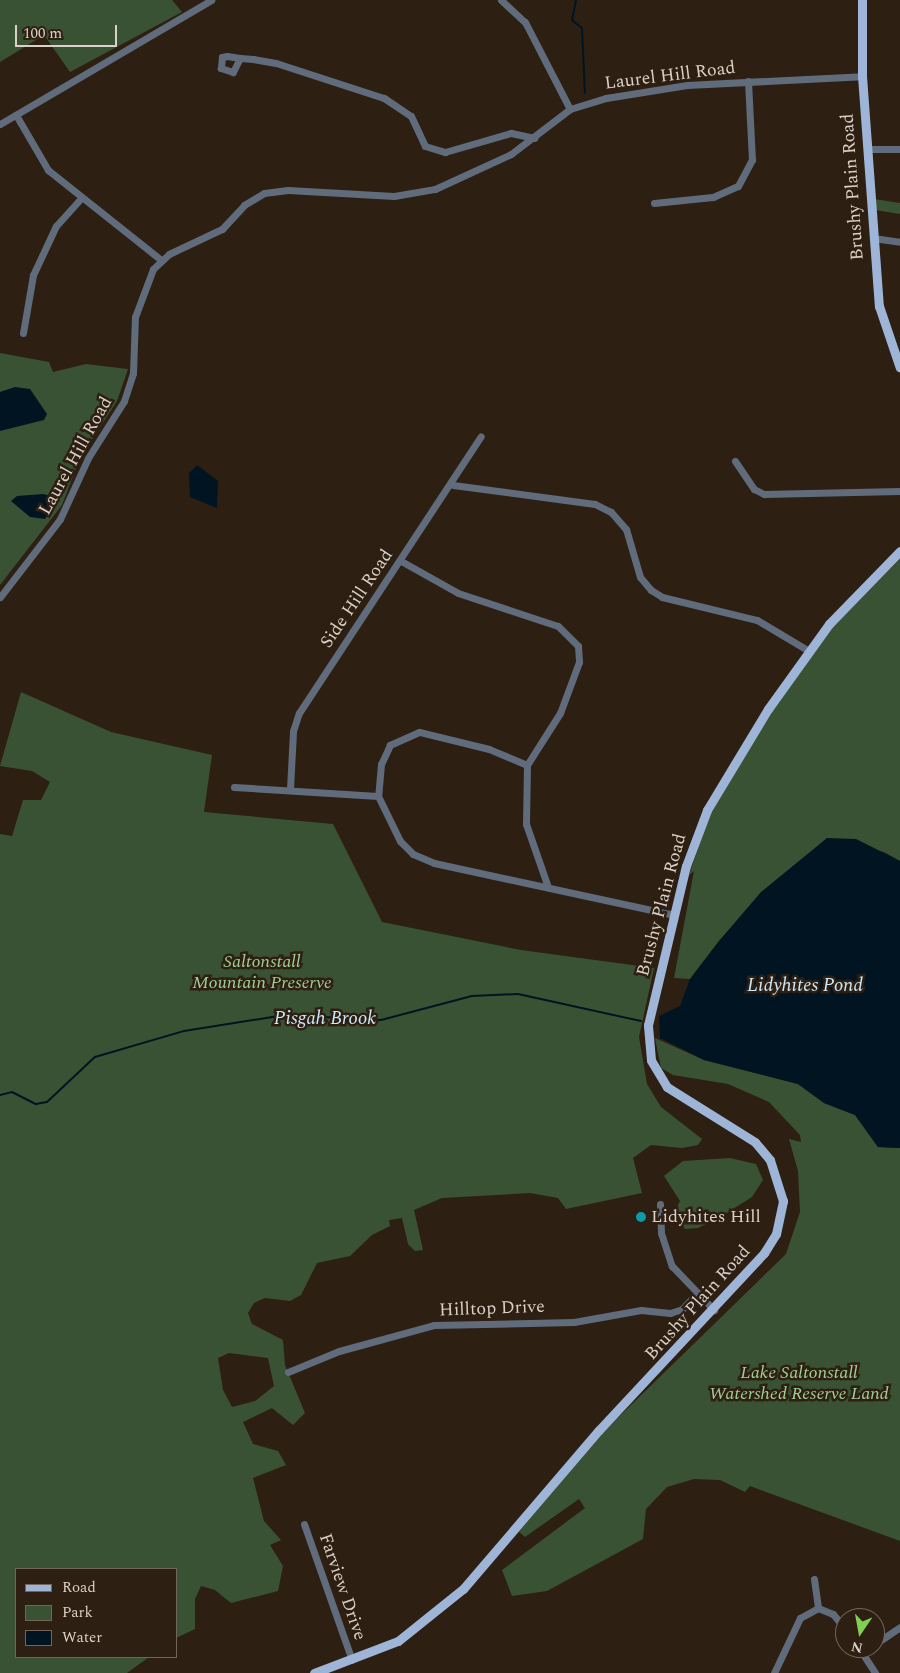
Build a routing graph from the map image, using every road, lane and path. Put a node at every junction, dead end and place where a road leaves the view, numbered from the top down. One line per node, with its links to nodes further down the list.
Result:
1 (211, 0): 8 (street)
2 (501, 0): 7 (street)
3 (862, 0): 5 (main road, Brushy Plain Road)
4 (240, 58): 10 (street)
5 (862, 76): 6 (street, Laurel Hill Road); 11 (main road, Brushy Plain Road)
6 (748, 81): 7 (street, Laurel Hill Road); 14 (street)
7 (570, 110): 10 (street, Laurel Hill Road)
8 (16, 115): 9 (street); 13 (street)
9 (0, 124)
10 (534, 138): 17 (street, Laurel Hill Road)
11 (867, 149): 12 (street); 15 (main road, Brushy Plain Road)
12 (900, 149)
13 (82, 198): 17 (street); 18 (street)
14 (654, 203)
15 (873, 238): 16 (street); 19 (main road, Brushy Plain Road)
16 (900, 242)
17 (161, 260): 26 (street, Laurel Hill Road)
18 (23, 334)
19 (900, 368)
20 (481, 436): 22 (street, Side Hill Road)
21 (735, 462): 23 (street)
22 (453, 484): 25 (street, Side Hill Road); 27 (street)
23 (900, 491)
24 (900, 551): 27 (main road, Brushy Plain Road)
25 (401, 561): 28 (street); 30 (street, Side Hill Road)
26 (0, 597)
27 (809, 651): 33 (main road, Brushy Plain Road)
28 (527, 765): 31 (street); 32 (street)
29 (234, 787): 30 (street)
30 (290, 789): 31 (street)
31 (378, 796): 32 (street)
32 (548, 887): 33 (street)
33 (674, 915): 36 (main road, Brushy Plain Road)
34 (660, 1204): 35 (street)
35 (695, 1295): 36 (street); 37 (street, Hilltop Drive)
36 (714, 1310): 45 (main road, Brushy Plain Road)
37 (288, 1372)
38 (304, 1524): 45 (street, Farview Drive)
39 (814, 1578): 40 (street)
40 (818, 1608): 41 (street); 47 (street)
41 (835, 1616)
42 (900, 1627): 43 (street)
43 (885, 1637)
44 (868, 1658): 48 (street)
45 (352, 1660): 46 (main road, Brushy Plain Road)
46 (314, 1673)
47 (774, 1673)
48 (875, 1673)

